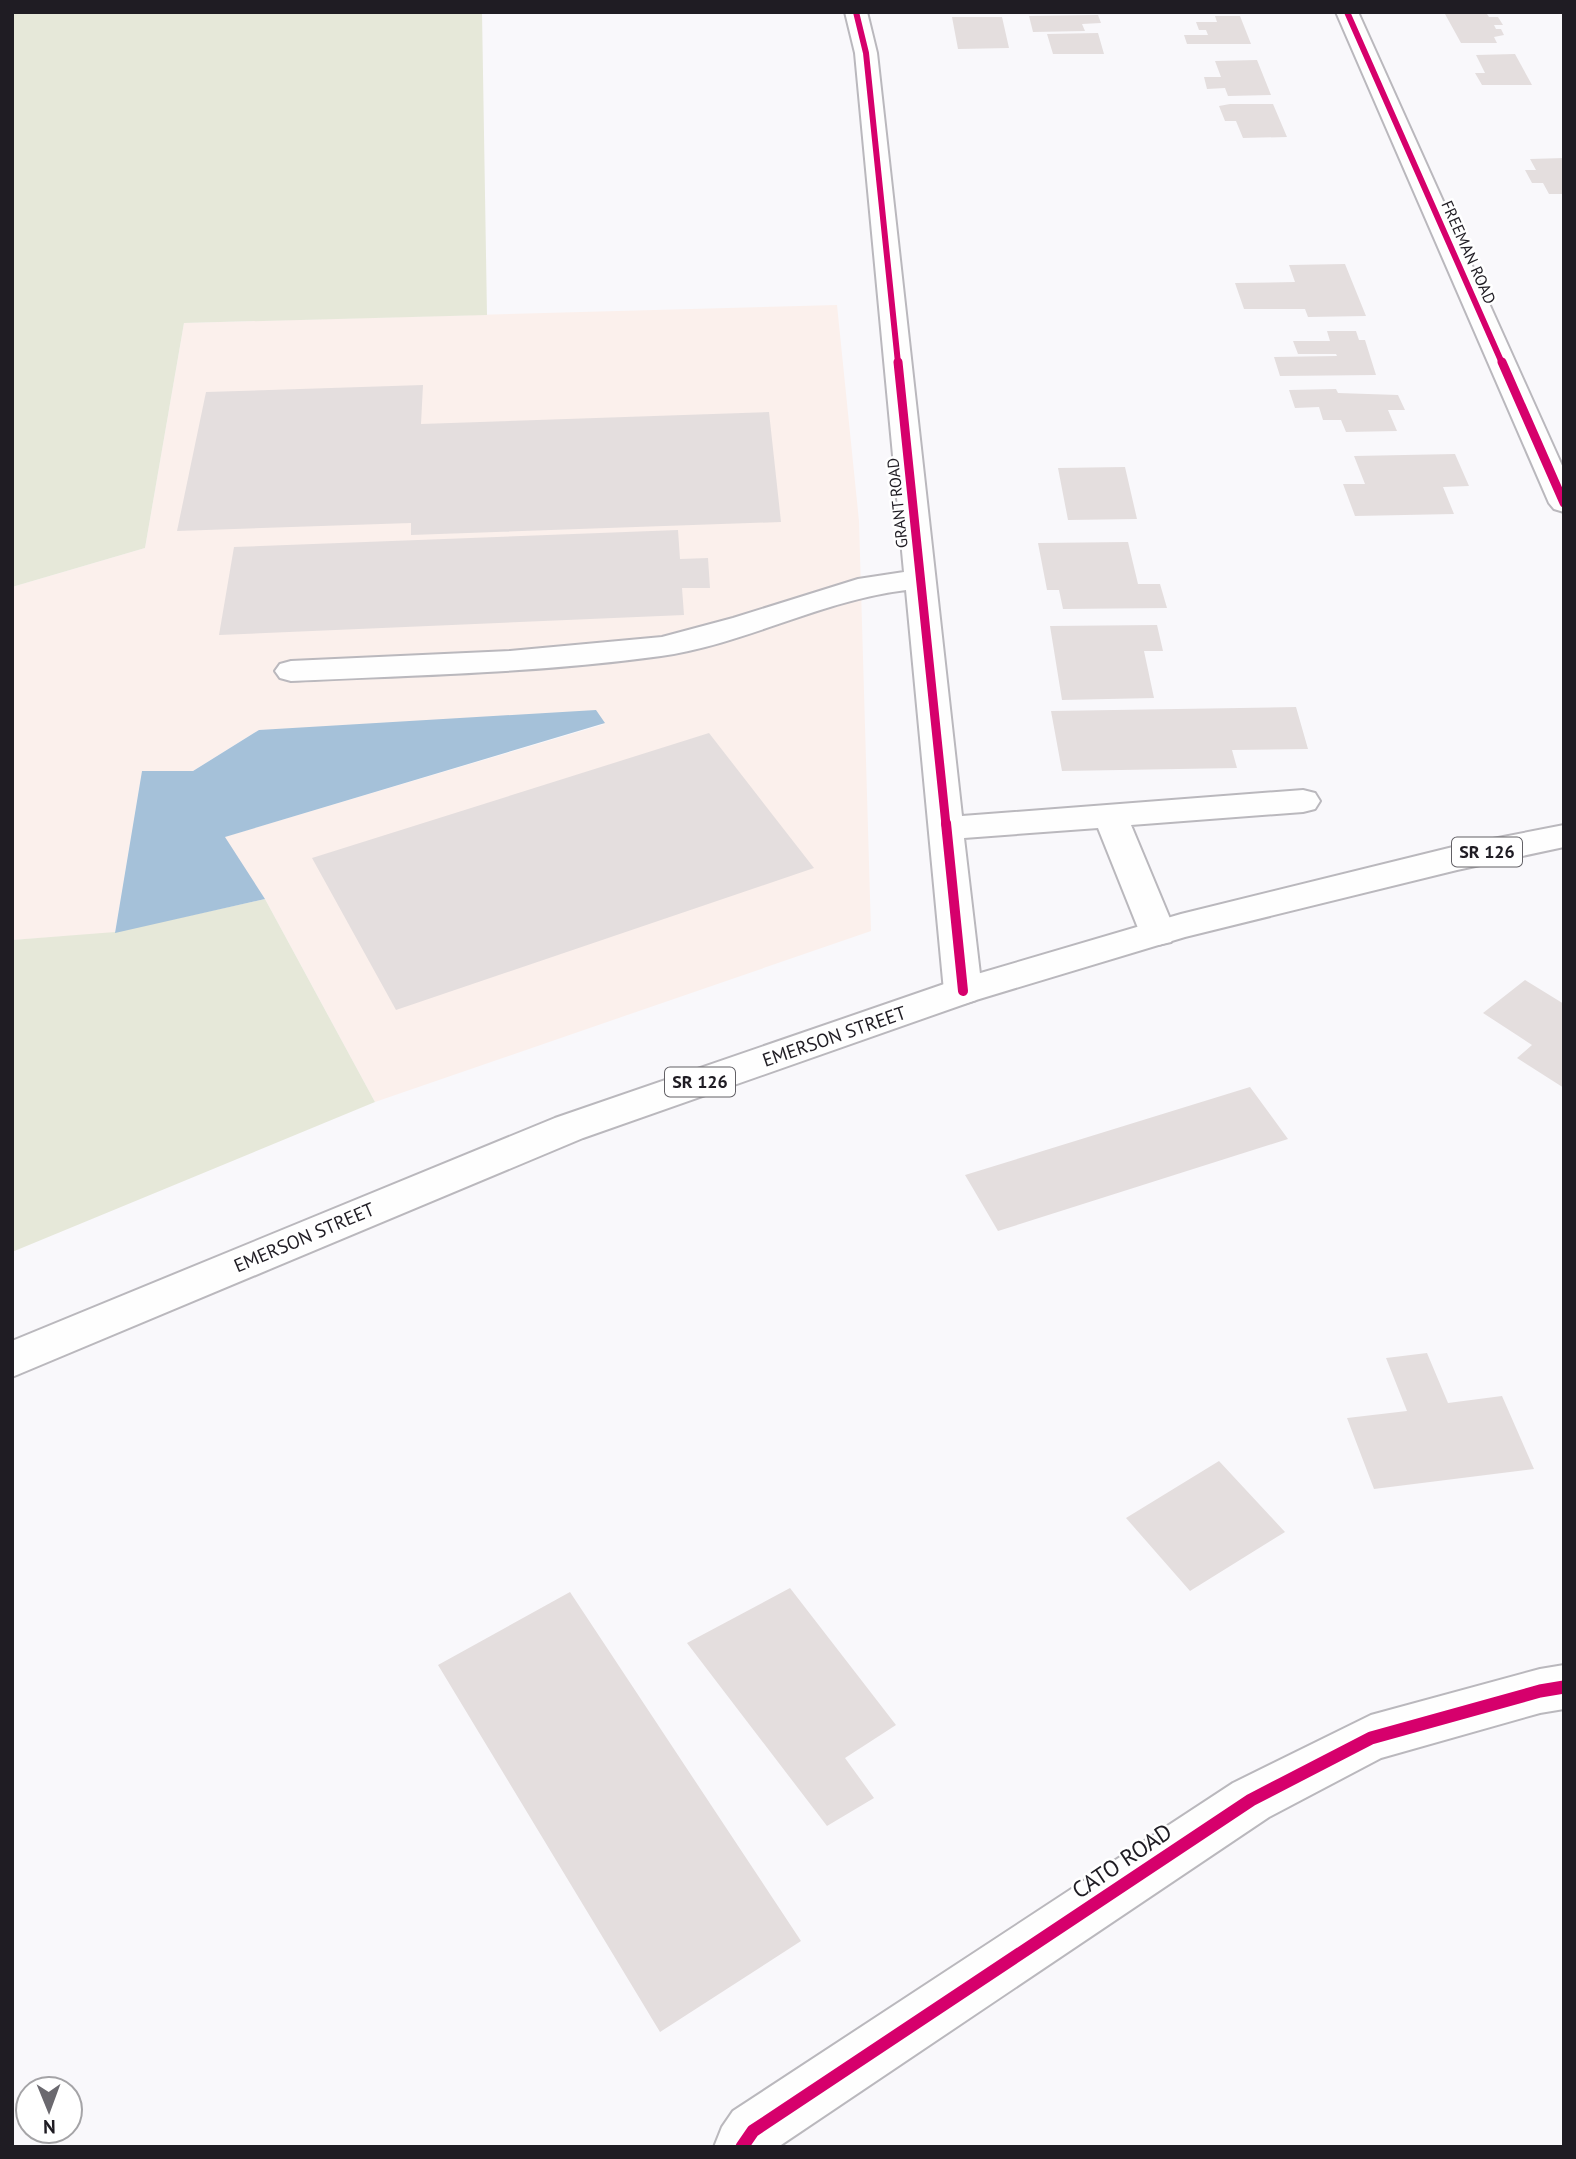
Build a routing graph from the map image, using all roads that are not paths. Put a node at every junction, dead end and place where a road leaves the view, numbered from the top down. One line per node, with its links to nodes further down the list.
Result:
1 (856, 12): 4 (street, GRANT ROAD)
2 (1347, 12): 3 (street, FREEMAN ROAD)
3 (1564, 503)
4 (920, 579): 5 (street); 8 (street, GRANT ROAD)
5 (291, 671)
6 (1303, 801): 7 (street)
7 (1110, 815): 8 (street); 10 (street)
8 (946, 828): 11 (street, GRANT ROAD)
9 (1564, 836): 10 (street, EMERSON STREET / SR 126)
10 (1158, 933): 11 (street, EMERSON STREET / SR 126)
11 (963, 991): 12 (street, EMERSON STREET / SR 126)
12 (12, 1360)
13 (1564, 1687): 14 (street, CATO ROAD)
14 (742, 2147)

